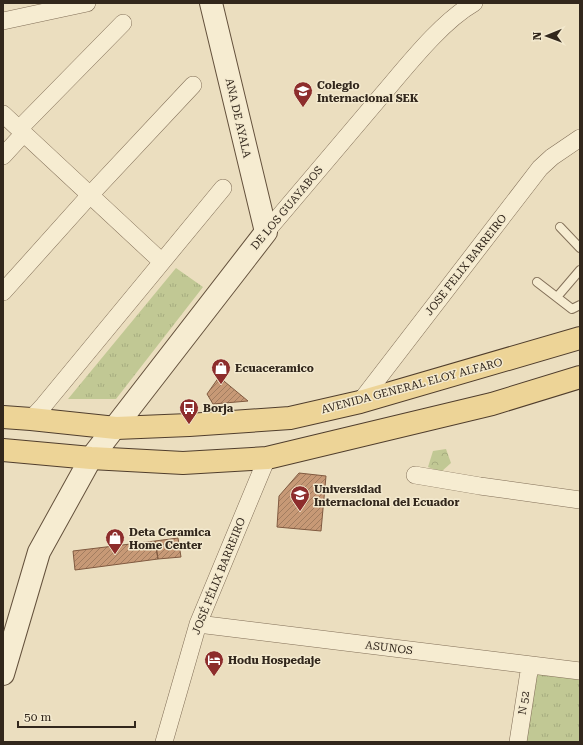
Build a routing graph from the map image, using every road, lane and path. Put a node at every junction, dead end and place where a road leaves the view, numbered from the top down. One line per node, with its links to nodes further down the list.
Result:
1 (87, 3): 4 (street)
2 (211, 3): 14 (street, ANA DE AYALA)
3 (467, 5): 14 (street, DE LOS GUAYABOS)
4 (3, 21)
5 (122, 23): 8 (street)
6 (193, 85): 12 (street)
7 (3, 114): 8 (street)
8 (22, 131): 10 (street); 12 (street)
9 (580, 138): 24 (street, JOSE FELIX BARREIRO)
10 (3, 156)
11 (223, 188): 16 (street)
12 (90, 195): 16 (street); 19 (street)
13 (560, 227): 15 (lane)
14 (266, 232): 27 (street, DE LOS GUAYABOS)
15 (580, 248)
16 (162, 262): 26 (street)
17 (580, 270): 20 (lane)
18 (537, 282): 20 (lane)
19 (3, 292)
20 (557, 297): 21 (lane)
21 (580, 305)
22 (580, 338): 24 (main road, AVENIDA GENERAL ELOY ALFARO)
23 (580, 377): 30 (main road)
24 (360, 402): 27 (main road, AVENIDA GENERAL ELOY ALFARO)
25 (3, 417): 26 (main road, AVENIDA GENERAL ELOY ALFARO)
26 (31, 419): 27 (main road, AVENIDA GENERAL ELOY ALFARO)
27 (116, 428): 29 (street, DE LOS GUAYABOS)
28 (3, 450): 29 (main road)
29 (91, 458): 30 (main road); 36 (street, DE LOS GUAYABOS)
30 (267, 458): 33 (street, JOSÉ FÉLIX BARREIRO)
31 (415, 474): 32 (street)
32 (580, 500)
33 (198, 624): 34 (street, ASUNOS); 37 (street, JOSÉ FÉLIX BARREIRO)
34 (530, 665): 35 (street, ASUNOS); 38 (street, N 52)
35 (580, 672)
36 (3, 674)
37 (164, 742)
38 (518, 742)

